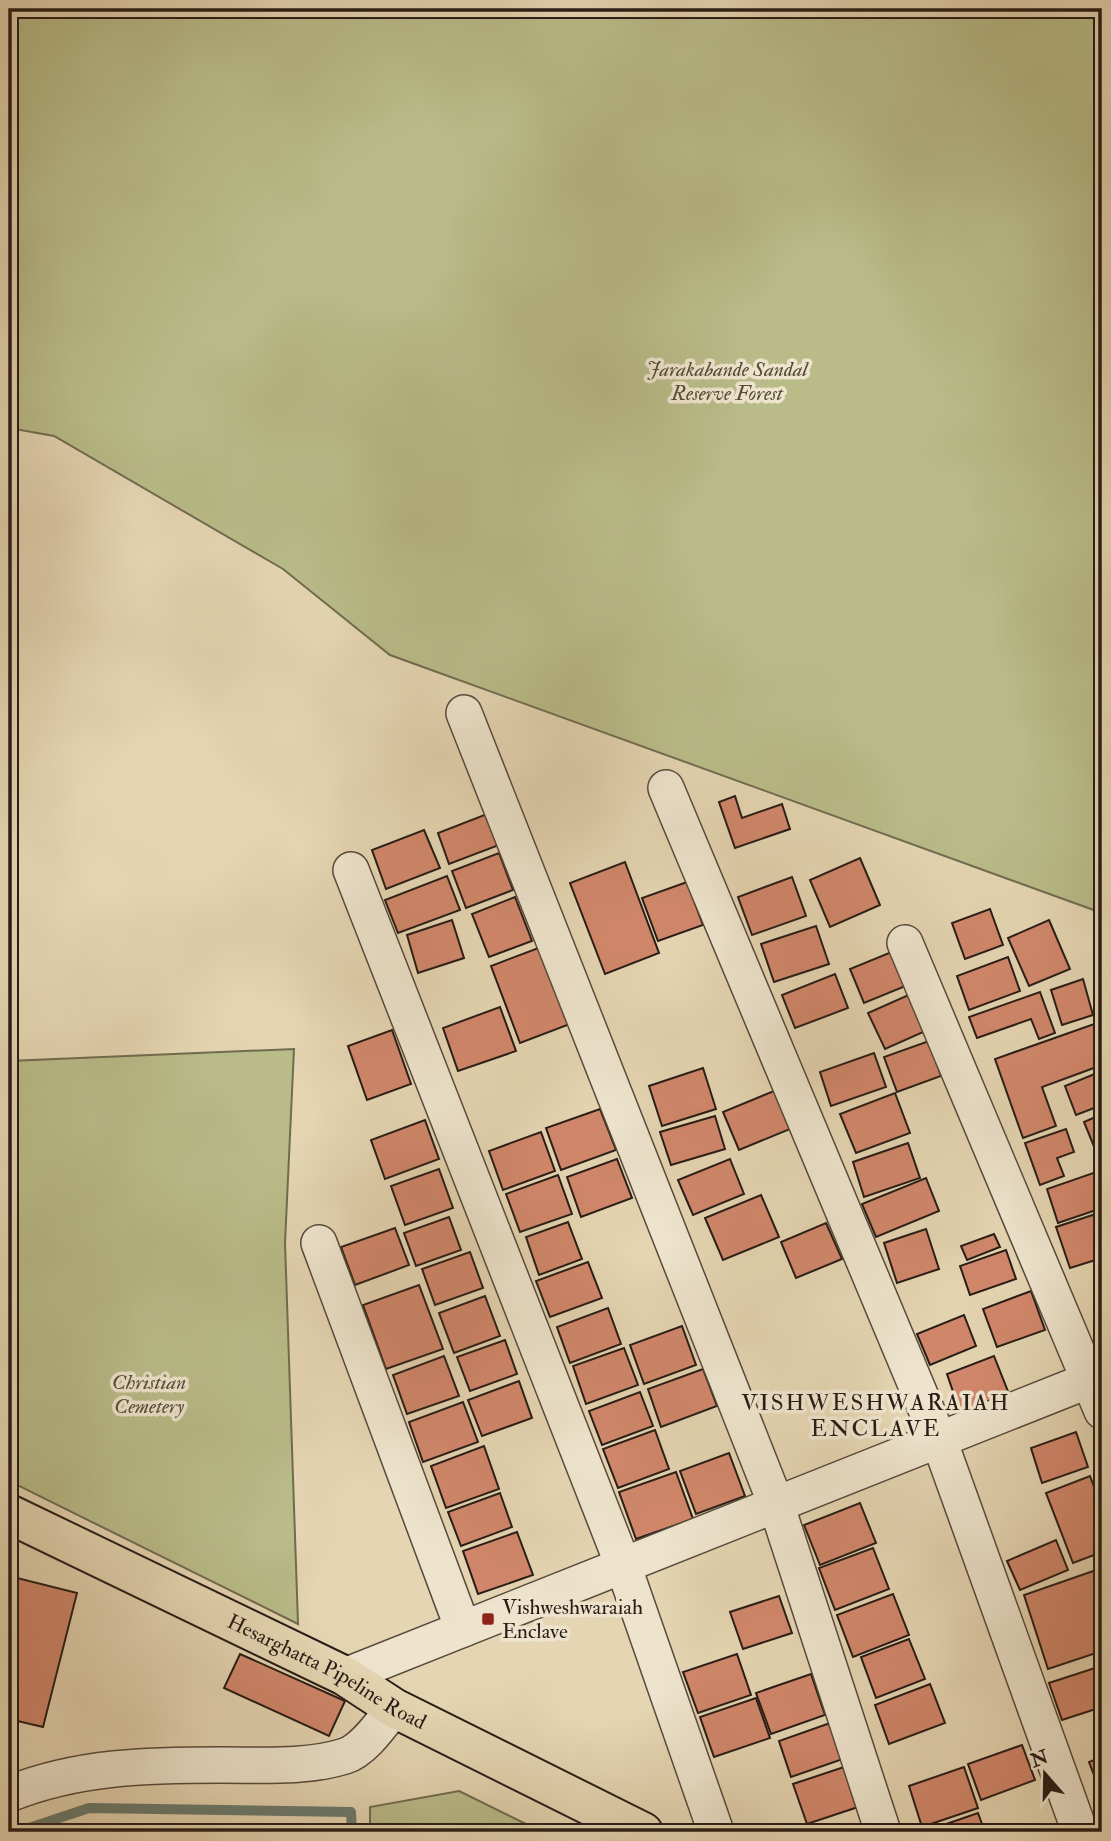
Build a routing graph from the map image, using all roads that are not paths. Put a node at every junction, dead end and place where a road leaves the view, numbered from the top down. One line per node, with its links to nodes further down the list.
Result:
1 (464, 713): 8 (street)
2 (666, 788): 7 (street)
3 (351, 870): 10 (street)
4 (905, 943): 6 (street)
5 (319, 1243): 11 (street)
6 (1098, 1389): 7 (street)
7 (939, 1440): 8 (street); 18 (street)
8 (776, 1504): 10 (street); 17 (street)
9 (9, 1514): 12 (main road, Hesarghatta Pipeline Road)
10 (623, 1566): 11 (street); 16 (street)
11 (463, 1629): 12 (street)
12 (345, 1676): 13 (main road, Hesarghatta Pipeline Road)
13 (394, 1707): 14 (street); 15 (main road, Hesarghatta Pipeline Road)
14 (9, 1794)
15 (643, 1832)
16 (716, 1832)
17 (883, 1832)
18 (1080, 1832)

